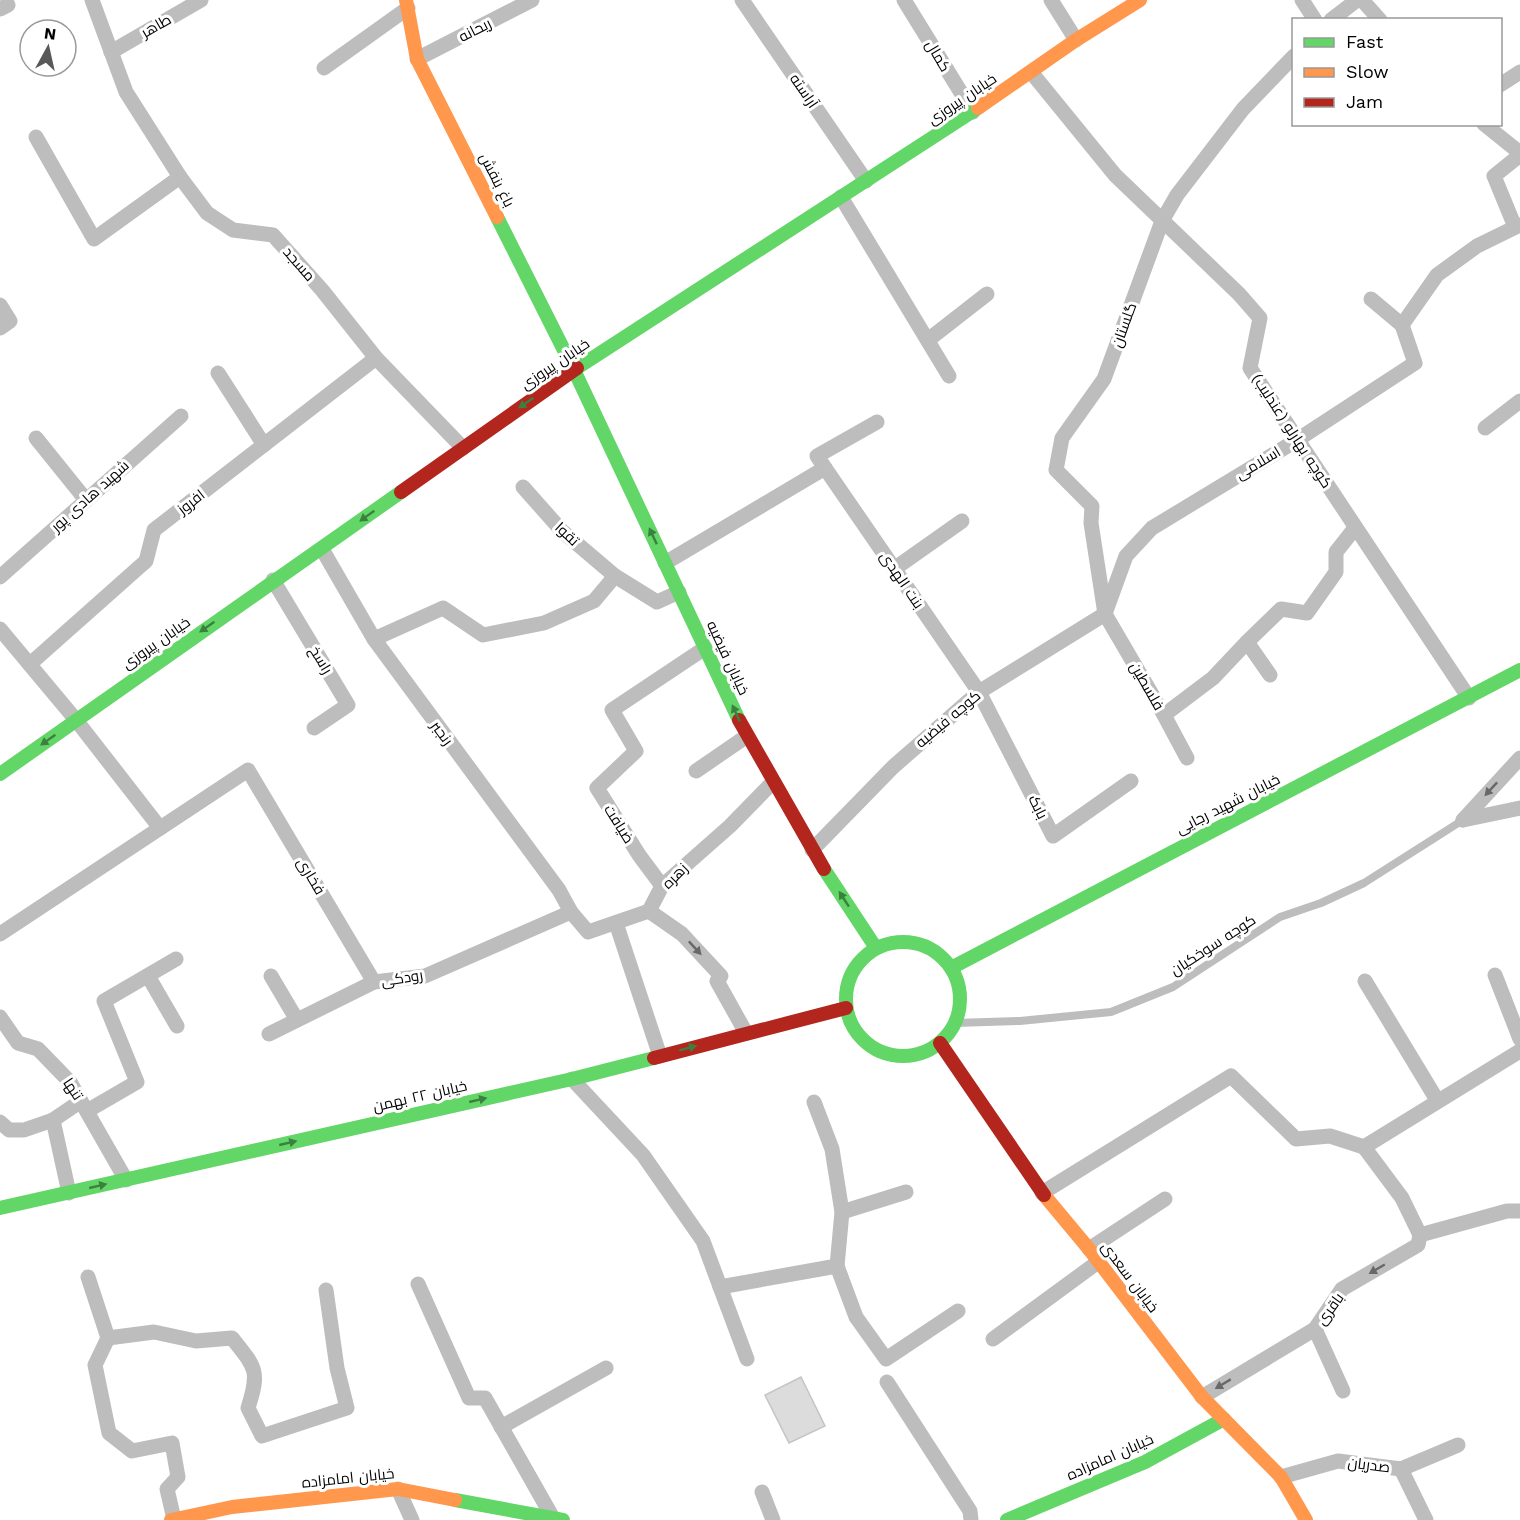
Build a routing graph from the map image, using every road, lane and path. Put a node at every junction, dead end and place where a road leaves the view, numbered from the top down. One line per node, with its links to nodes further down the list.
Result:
1 (92, 0): 16 (street, مسجد)
2 (201, 0): 16 (street, طاهر)
3 (532, 0): 18 (street, ریحانه)
4 (742, 0): 28 (street, آراسته)
5 (904, 0): 23 (street, کمال)
6 (1052, 0): 15 (street)
7 (1140, 0): 15 (main road, خیابان پیروزی)
8 (1302, 0): 12 (street)
9 (1357, 0): 13 (street)
10 (1362, 0): 14 (street)
11 (407, 4): 18 (main road, باغ بنفش); 19 (street)
12 (1314, 18)
13 (1334, 18)
14 (1378, 18)
15 (1076, 40): 20 (main road, خیابان پیروزی)
16 (111, 52): 27 (street, مسجد)
17 (1292, 57): 30 (street, گلستان)
18 (417, 59): 39 (main road, باغ بنفش)
19 (324, 68)
20 (1031, 72): 23 (main road, خیابان پیروزی); 30 (street, کوچه بهارلو (عندلیب))
21 (1520, 72): 22 (street)
22 (1502, 84)
23 (973, 112): 28 (main road, خیابان پیروزی)
24 (1486, 126): 26 (street)
25 (36, 137): 27 (street)
26 (1520, 154): 31 (street)
27 (180, 177): 38 (street, مسجد)
28 (866, 181): 29 (main road, خیابان پیروزی)
29 (841, 197): 37 (street); 39 (main road, خیابان پیروزی)
30 (1162, 221): 47 (street, کوچه بهارلو (عندلیب)); 62 (street, گلستان)
31 (1517, 226): 35 (street)
32 (987, 294): 37 (street)
33 (1371, 299): 35 (street)
34 (0, 305): 36 (street)
35 (1402, 325): 47 (street, اسلامی)
36 (0, 328)
37 (928, 340): 41 (street)
38 (376, 358): 48 (street, افروز); 49 (street, مسجد)
39 (574, 370): 49 (main road, خیابان پیروزی, one-way to 49); 56 (main road, خیابان فیضیه, one-way to 39)
40 (218, 373): 48 (street)
41 (949, 376)
42 (1520, 401): 45 (street)
43 (181, 416): 52 (street, شهید هادی پور)
44 (877, 422): 50 (street)
45 (1485, 428)
46 (36, 438): 52 (street)
47 (1297, 440): 54 (street, کوچه بهارلو (عندلیب)); 62 (street, اسلامی)
48 (264, 445): 67 (street, افروز)
49 (463, 448): 55 (main road, خیابان پیروزی, one-way to 55)
50 (825, 468): 56 (street); 57 (street, بنت الهدی)
51 (523, 487): 58 (street, تقوا)
52 (86, 500): 59 (street, شهید هادی پور)
53 (962, 521): 57 (street)
54 (1355, 528): 65 (street); 71 (street, کوچه بهارلو (عندلیب))
55 (322, 549): 60 (main road, خیابان پیروزی); 64 (street, رنجبر)
56 (665, 563): 61 (main road, خیابان فیضیه)
57 (894, 569): 70 (street, بنت الهدی)
58 (615, 576): 61 (street, تقوا); 64 (street)
59 (0, 577)
60 (273, 580): 73 (main road, خیابان پیروزی, one-way to 73); 74 (street, راسخ)
61 (679, 592): 66 (main road, خیابان فیضیه)
62 (1105, 614): 70 (street, کوچه فیضیه); 72 (street, فلسطین)
63 (0, 629): 67 (street)
64 (374, 639): 88 (street, رنجبر)
65 (1247, 642): 68 (street); 72 (street)
66 (705, 648): 75 (main road, خیابان فیضیه, one-way to 66); 86 (street, ضیافت)
67 (30, 664): 73 (street)
68 (1270, 675)
69 (1517, 677): 71 (main road, خیابان شهید رجایی)
70 (979, 692): 80 (street, بابک); 85 (street, کوچه فیضیه)
71 (1469, 698): 93 (main road, خیابان شهید رجایی)
72 (1164, 715): 76 (street, فلسطین)
73 (76, 720): 79 (main road, خیابان پیروزی, one-way to 79); 84 (street)
74 (314, 728)
75 (747, 736): 78 (street); 81 (main road, خیابان فیضیه)
76 (1187, 758)
77 (1520, 758): 83 (street, one-way to 83)
78 (696, 771)
79 (0, 774)
80 (1131, 781)
81 (772, 783): 85 (main road, خیابان فیضیه); 86 (street, زهره)
82 (1520, 808): 83 (street)
83 (1463, 820): 102 (lane, کوچه سوخکیان)
84 (160, 828): 90 (street); 98 (street, فخاری)
85 (812, 850): 91 (main road, خیابان فیضیه, one-way to 85)
86 (662, 886): 87 (street, زهره)
87 (650, 911): 89 (street); 104 (street, one-way to 104)
88 (571, 912): 89 (street, رنجبر); 98 (street, رودکی)
89 (616, 923): 109 (street)
90 (0, 934)
91 (876, 948): 93 (main road); 99 (main road)
92 (176, 959): 95 (street)
93 (951, 968): 102 (main road)
94 (1495, 975): 106 (street)
95 (148, 976): 103 (street); 113 (street)
96 (271, 976): 101 (street)
97 (1365, 981): 111 (street)
98 (374, 982): 101 (street, رودکی)
99 (846, 1008): 104 (main road, خیابان ۲۲ بهمن); 107 (main road)
100 (0, 1017): 113 (street, تنها)
101 (297, 1020): 105 (street, رودکی)
102 (955, 1023): 107 (main road)
103 (177, 1026)
104 (747, 1033): 109 (main road, خیابان ۲۲ بهمن, one-way to 104)
105 (269, 1034)
106 (1520, 1039)
107 (940, 1043): 120 (main road, خیابان سعدی)
108 (1520, 1051): 111 (street)
109 (660, 1056): 110 (main road, خیابان ۲۲ بهمن)
110 (572, 1079): 117 (main road, خیابان ۲۲ بهمن, one-way to 110); 130 (street)
111 (1437, 1100): 116 (street)
112 (814, 1102): 124 (street)
113 (84, 1106): 114 (street); 117 (street, تنها)
114 (53, 1120): 115 (street); 119 (street)
115 (0, 1122)
116 (1364, 1147): 120 (street); 125 (street)
117 (126, 1180): 119 (main road, خیابان ۲۲ بهمن, one-way to 117)
118 (906, 1192): 124 (street)
119 (69, 1193): 122 (main road, خیابان ۲۲ بهمن)
120 (1042, 1193): 126 (main road, خیابان سعدی)
121 (1165, 1198): 126 (street)
122 (0, 1208)
123 (1520, 1210): 125 (street)
124 (842, 1212): 127 (street)
125 (1420, 1235): 133 (street, باقری, one-way to 133)
126 (1093, 1255): 135 (street); 140 (main road, خیابان سعدی)
127 (837, 1266): 130 (street); 132 (street)
128 (88, 1277): 134 (street)
129 (418, 1284): 142 (street)
130 (720, 1287): 136 (street)
131 (326, 1290): 134 (street)
132 (958, 1311)
133 (1315, 1329): 139 (street); 140 (street, باقری, one-way to 140)
134 (108, 1338): 149 (street)
135 (993, 1339)
136 (747, 1359)
137 (606, 1368): 142 (street)
138 (887, 1382): 152 (street)
139 (1343, 1391)
140 (1202, 1397): 141 (main road, خیابان سعدی)
141 (1224, 1419): 145 (main road, خیابان سعدی); 153 (main road, خیابان امامزاده)
142 (501, 1427): 148 (street)
143 (1458, 1445): 144 (street)
144 (1401, 1469): 145 (street, صدریان); 155 (street, صدریان)
145 (1281, 1477): 154 (main road, خیابان سعدی)
146 (398, 1488): 148 (main road, خیابان امامزاده); 149 (main road, خیابان امامزاده); 150 (street)
147 (762, 1492): 151 (street)
148 (558, 1519)
149 (172, 1520)
150 (412, 1520)
151 (773, 1520)
152 (971, 1520)
153 (1007, 1520)
154 (1306, 1520)
155 (1426, 1520)

